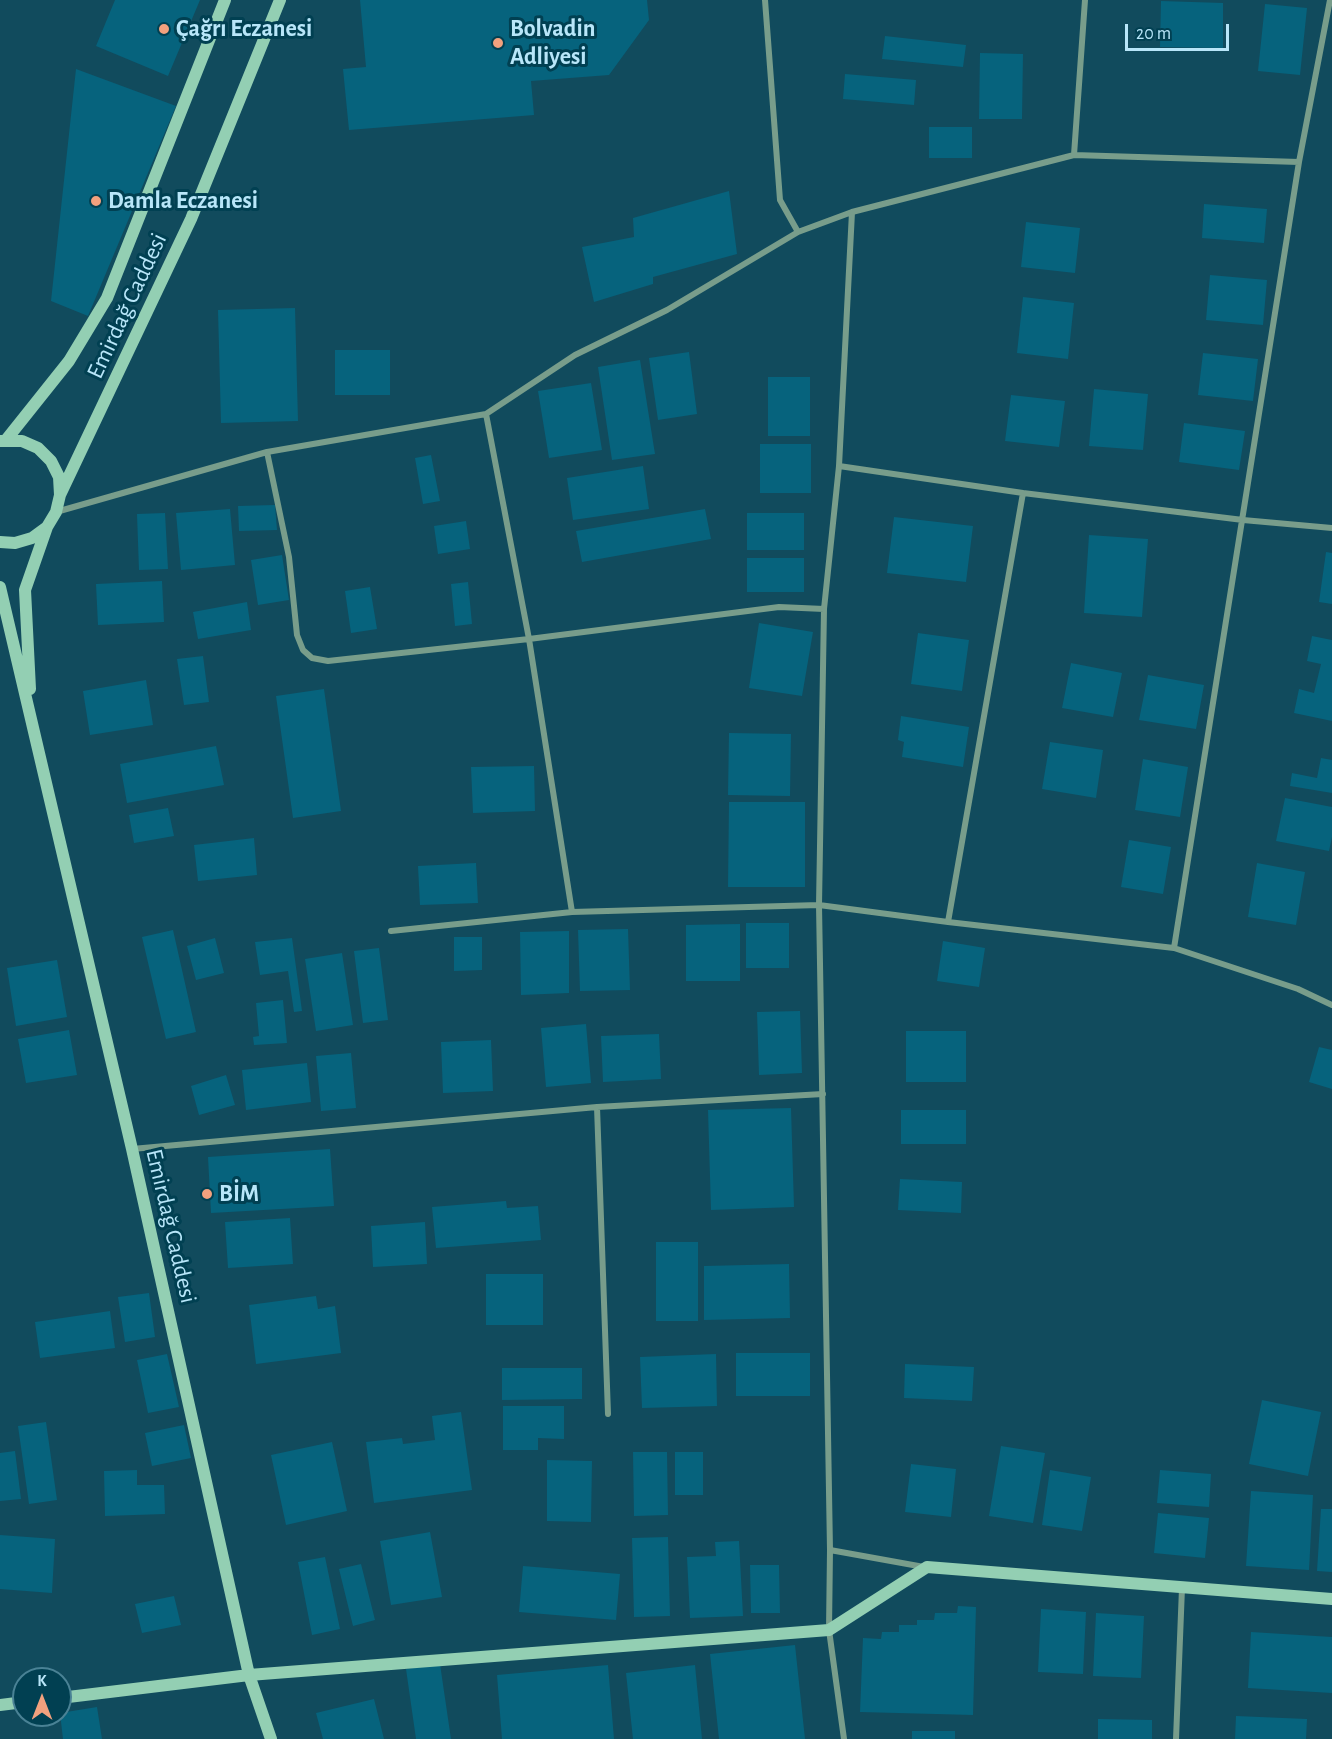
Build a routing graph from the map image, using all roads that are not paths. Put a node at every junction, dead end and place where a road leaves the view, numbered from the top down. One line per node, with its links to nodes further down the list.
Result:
1 (225, 0): 11 (main road, Emirdağ Caddesi)
2 (279, 0): 15 (main road, Emirdağ Caddesi)
3 (765, 0): 9 (street)
4 (1085, 0): 6 (street)
5 (1330, 0): 7 (street)
6 (1074, 155): 7 (street); 8 (street)
7 (1299, 162): 17 (street)
8 (852, 212): 9 (street); 13 (street)
9 (798, 232): 10 (street)
10 (486, 414): 12 (street); 23 (street)
11 (3, 440): 15 (main road, Emirdağ Caddesi)
12 (267, 452): 16 (street); 23 (street)
13 (839, 466): 14 (street); 22 (street)
14 (1023, 493): 17 (street); 27 (street)
15 (60, 495): 16 (main road, Emirdağ Caddesi)
16 (56, 512): 18 (main road, Emirdağ Caddesi)
17 (1243, 520): 19 (street); 29 (street)
18 (46, 527): 20 (main road, Emirdağ Caddesi); 24 (main road)
19 (1332, 528)
20 (0, 542)
21 (0, 587): 24 (main road)
22 (824, 609): 23 (street); 25 (street)
23 (529, 639): 26 (street)
24 (31, 720): 33 (main road, Emirdağ Caddesi)
25 (819, 905): 26 (street); 27 (street); 31 (street)
26 (572, 912): 28 (street)
27 (948, 922): 29 (street)
28 (391, 931)
29 (1174, 948): 30 (street)
30 (1332, 1005)
31 (823, 1094): 32 (street); 35 (street)
32 (597, 1107): 33 (street); 34 (street)
33 (132, 1149): 40 (main road, Emirdağ Caddesi)
34 (608, 1414)
35 (830, 1550): 36 (street); 39 (street)
36 (927, 1567): 37 (main road); 39 (main road)
37 (1182, 1588): 38 (main road); 44 (street)
38 (1332, 1599)
39 (829, 1630): 40 (main road); 43 (street)
40 (249, 1675): 41 (main road); 42 (main road, Emirdağ Caddesi)
41 (72, 1697)
42 (271, 1739)
43 (844, 1739)
44 (1176, 1739)

